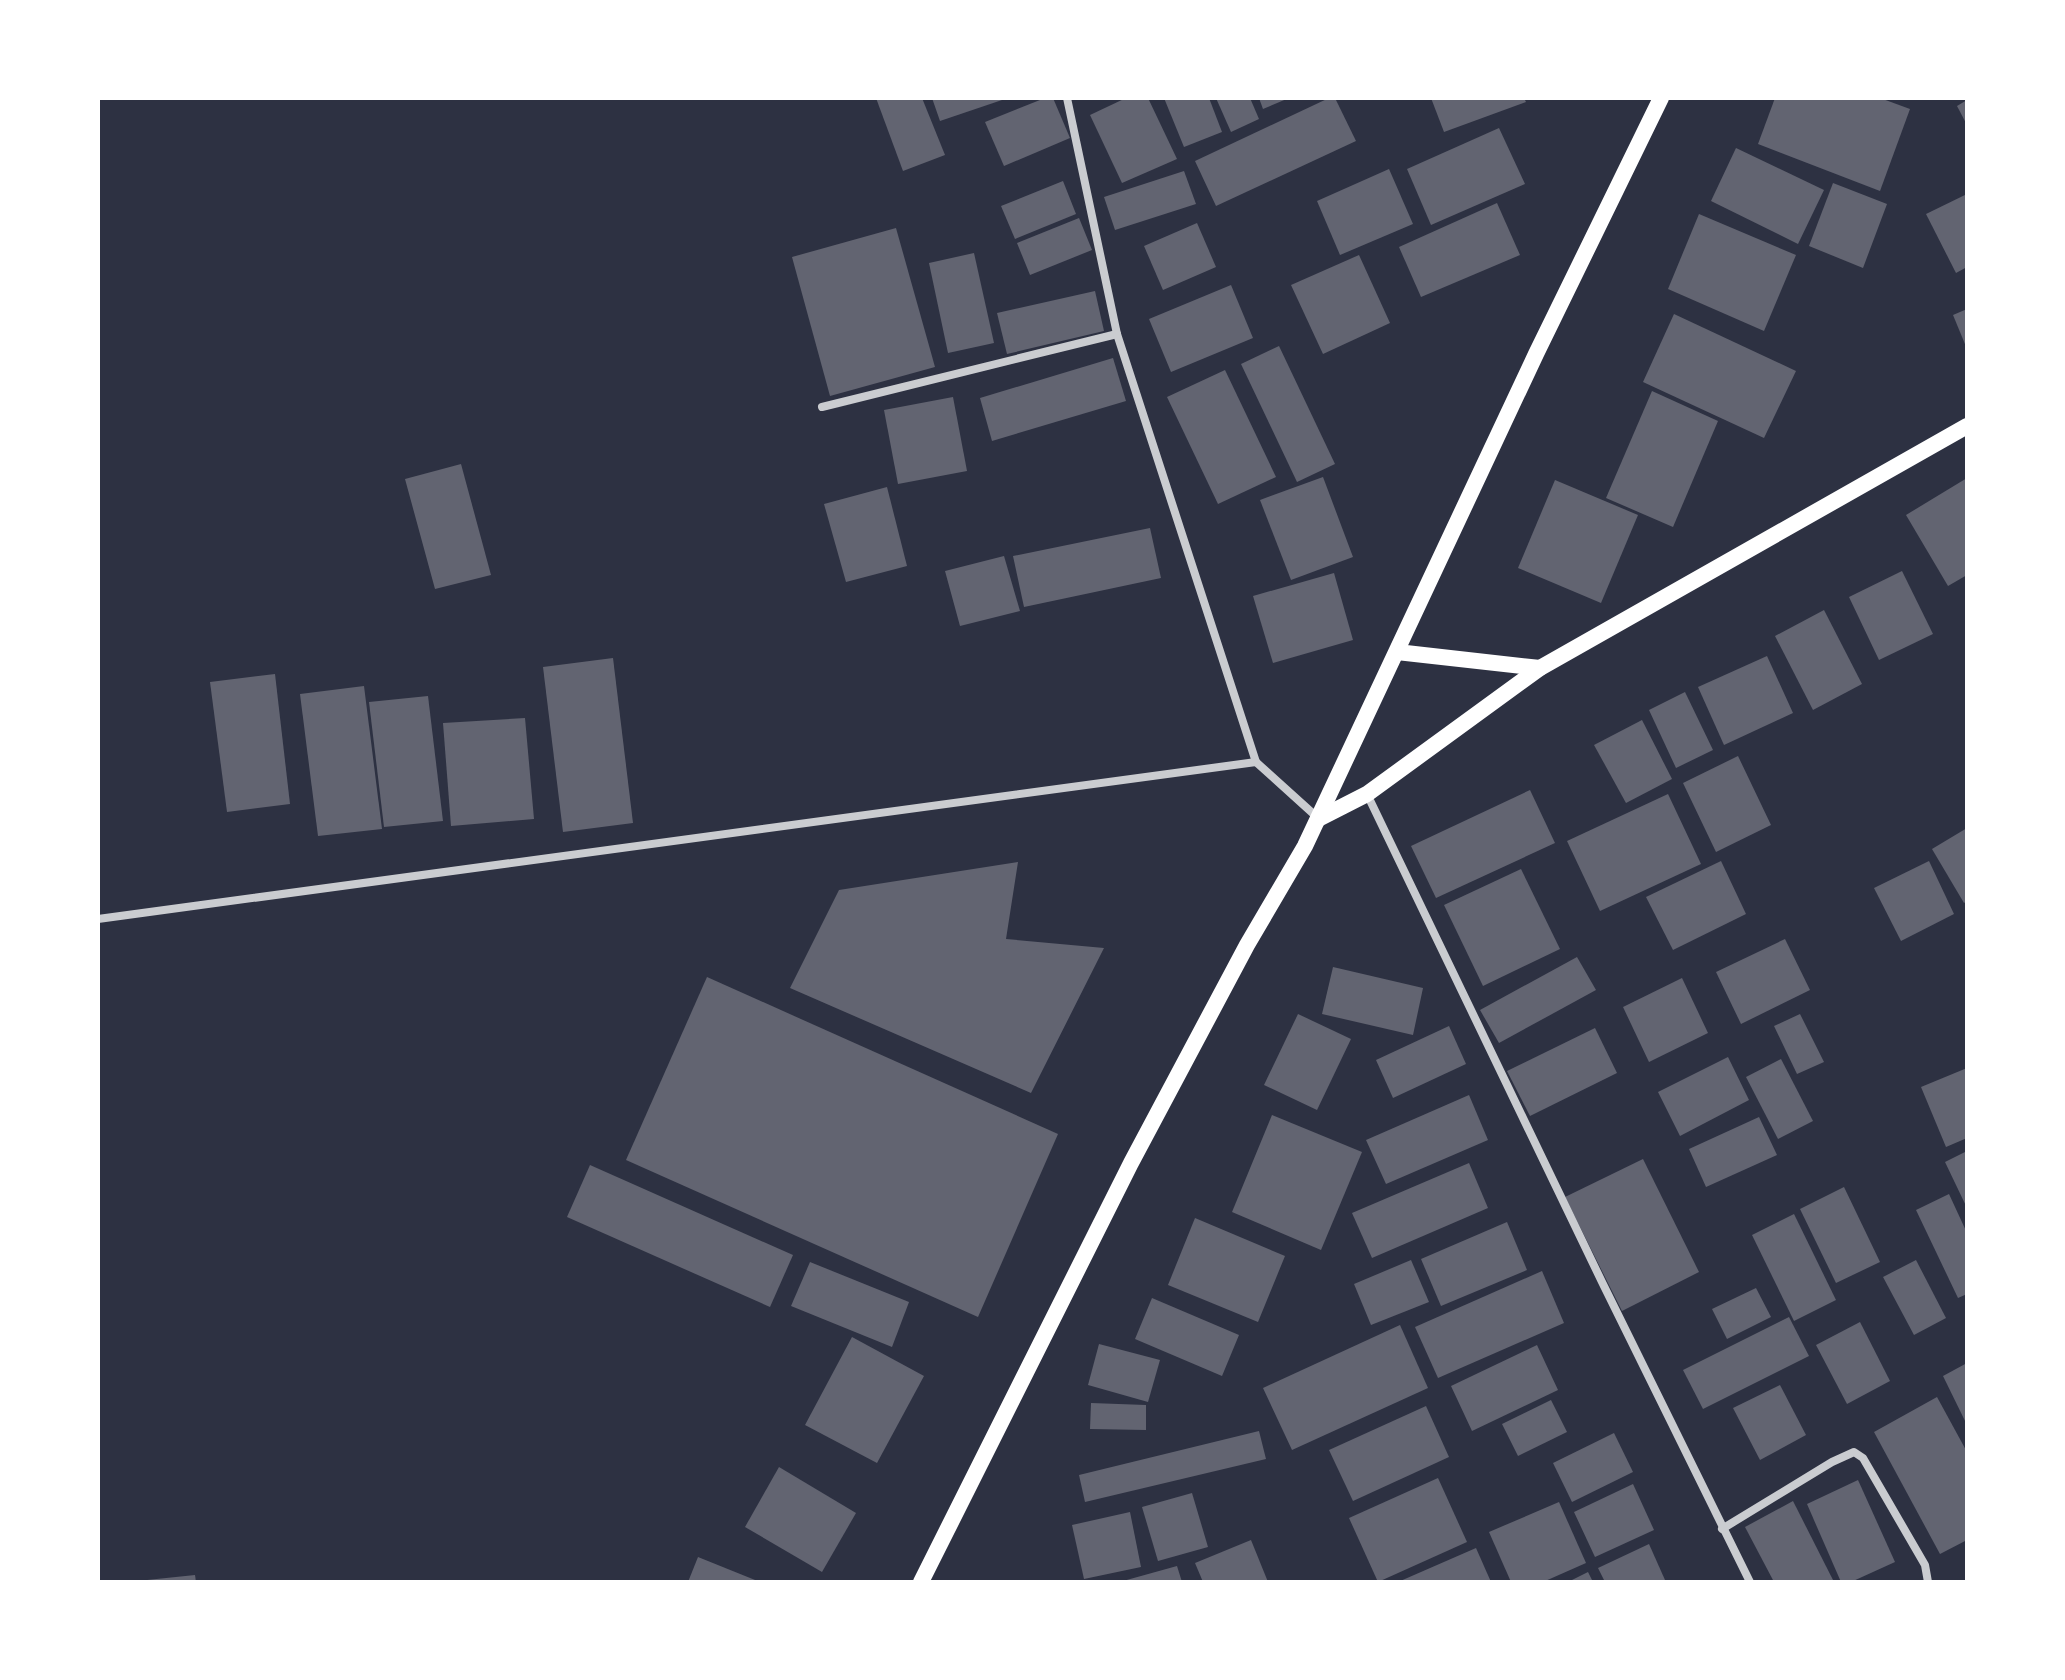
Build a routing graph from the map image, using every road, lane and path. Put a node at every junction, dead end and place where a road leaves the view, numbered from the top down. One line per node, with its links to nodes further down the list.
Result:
1 (1067, 98): 3 (street)
2 (1661, 98): 6 (main road)
3 (1117, 334): 4 (street); 8 (street)
4 (822, 407)
5 (1967, 426): 7 (main road)
6 (1397, 652): 7 (main road); 10 (main road)
7 (1540, 668): 9 (main road)
8 (1256, 762): 10 (street); 11 (street)
9 (1367, 794): 10 (main road); 12 (street)
10 (1318, 819): 13 (main road)
11 (98, 919)
12 (1722, 1529): 14 (street); 15 (street)
13 (921, 1582)
14 (1750, 1582)
15 (1928, 1582)

